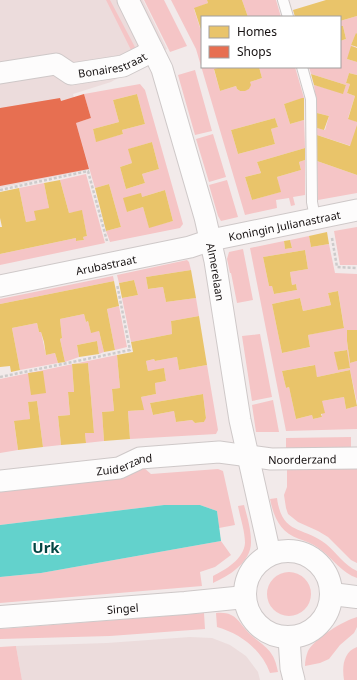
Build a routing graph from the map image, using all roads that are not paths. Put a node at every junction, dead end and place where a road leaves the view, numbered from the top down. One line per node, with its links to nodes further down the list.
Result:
1 (128, 0): 4 (street, Almerelaan)
2 (283, 0): 3 (lane)
3 (288, 16)
4 (152, 49): 6 (street, Bonairestraat); 9 (street, Almerelaan)
5 (302, 68): 8 (lane)
6 (0, 73)
7 (357, 210): 8 (street, Koningin Julianastraat)
8 (315, 218): 9 (street, Koningin Julianastraat)
9 (211, 240): 10 (street, Arubastraat); 11 (street, Almerelaan)
10 (0, 286)
11 (248, 456): 12 (street, Noorderzand); 13 (street, Zuiderzand); 14 (street, Almerelaan)
12 (357, 458)
13 (0, 481)
14 (270, 554): 15 (main road); 17 (main road)
15 (332, 594): 16 (main road); 19 (main road)
16 (357, 597)
17 (245, 598): 18 (main road, Singel); 19 (main road)
18 (0, 617)
19 (289, 638): 20 (street)
20 (294, 680)

